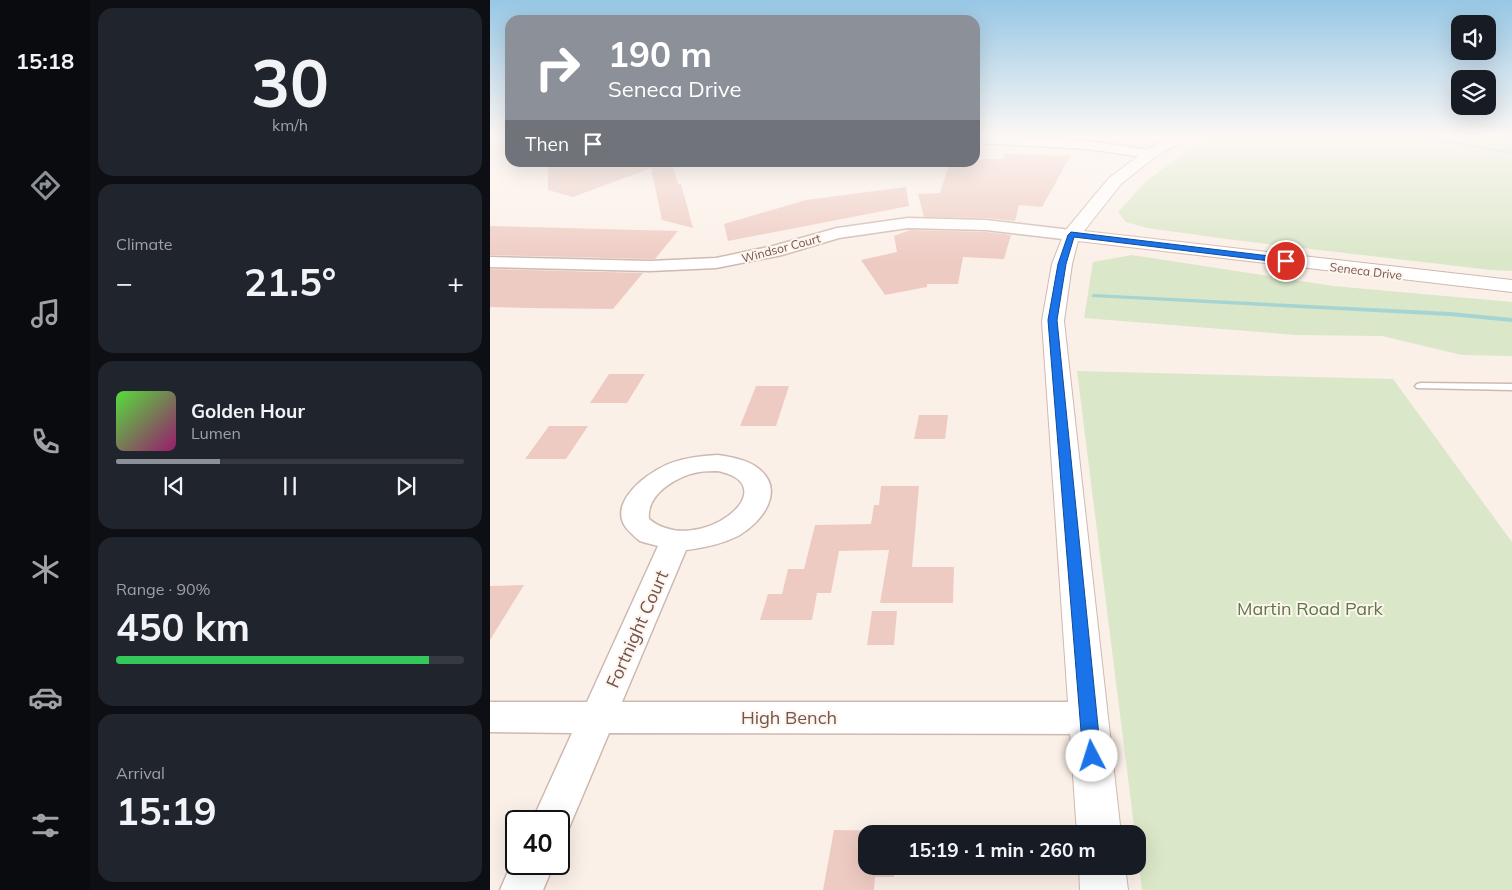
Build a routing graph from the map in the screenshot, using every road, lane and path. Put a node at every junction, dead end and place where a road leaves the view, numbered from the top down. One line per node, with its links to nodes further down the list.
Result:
1 (1121, 178): 2 (street)
2 (1071, 235): 3 (street, Windsor Court); 4 (street, Seneca Drive); 10 (street)
3 (490, 262)
4 (1512, 286)
5 (1421, 386): 6 (lane)
6 (1512, 387)
7 (675, 541): 9 (street, Fortnight Court)
8 (490, 717): 9 (street, High Bench)
9 (598, 717): 10 (street, High Bench); 11 (street, Fortnight Court)
10 (1088, 718): 12 (street)
11 (557, 810)
12 (1098, 825)
13 (528, 875): 15 (street)
14 (1103, 875): 16 (street)
15 (521, 890)
16 (1104, 890)

